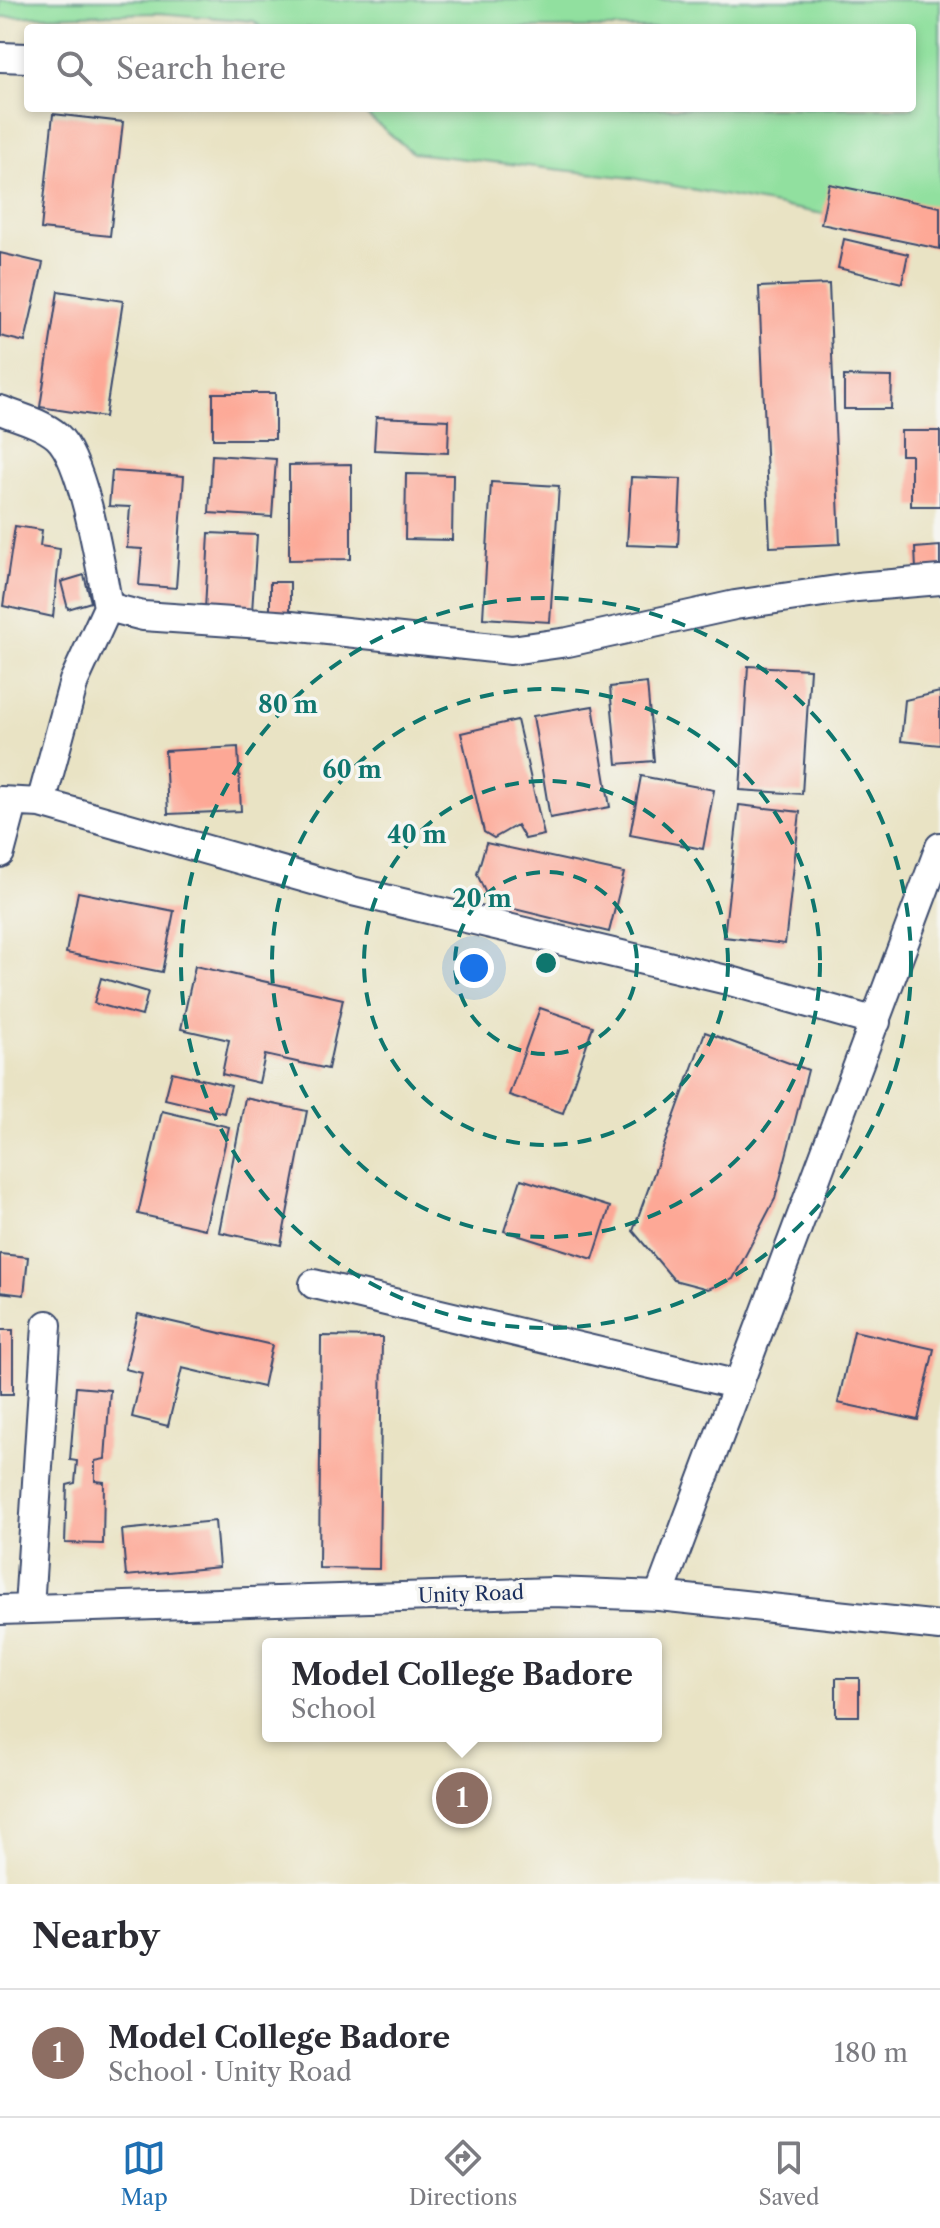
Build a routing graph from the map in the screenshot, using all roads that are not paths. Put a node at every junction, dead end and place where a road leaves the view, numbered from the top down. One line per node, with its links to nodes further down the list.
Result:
1 (0, 57): 2 (street)
2 (24, 58)
3 (0, 410): 5 (street)
4 (940, 580): 5 (street)
5 (108, 607): 7 (street)
6 (6, 803): 7 (street); 9 (street)
7 (41, 803): 10 (street)
8 (940, 847): 10 (street)
9 (0, 853)
10 (876, 1022): 13 (street)
11 (314, 1284): 13 (street)
12 (47, 1325): 15 (street)
13 (739, 1385): 14 (street)
14 (659, 1596): 15 (street, Unity Road); 17 (street, Unity Road)
15 (29, 1608): 16 (street, Unity Road)
16 (0, 1610)
17 (940, 1626)

